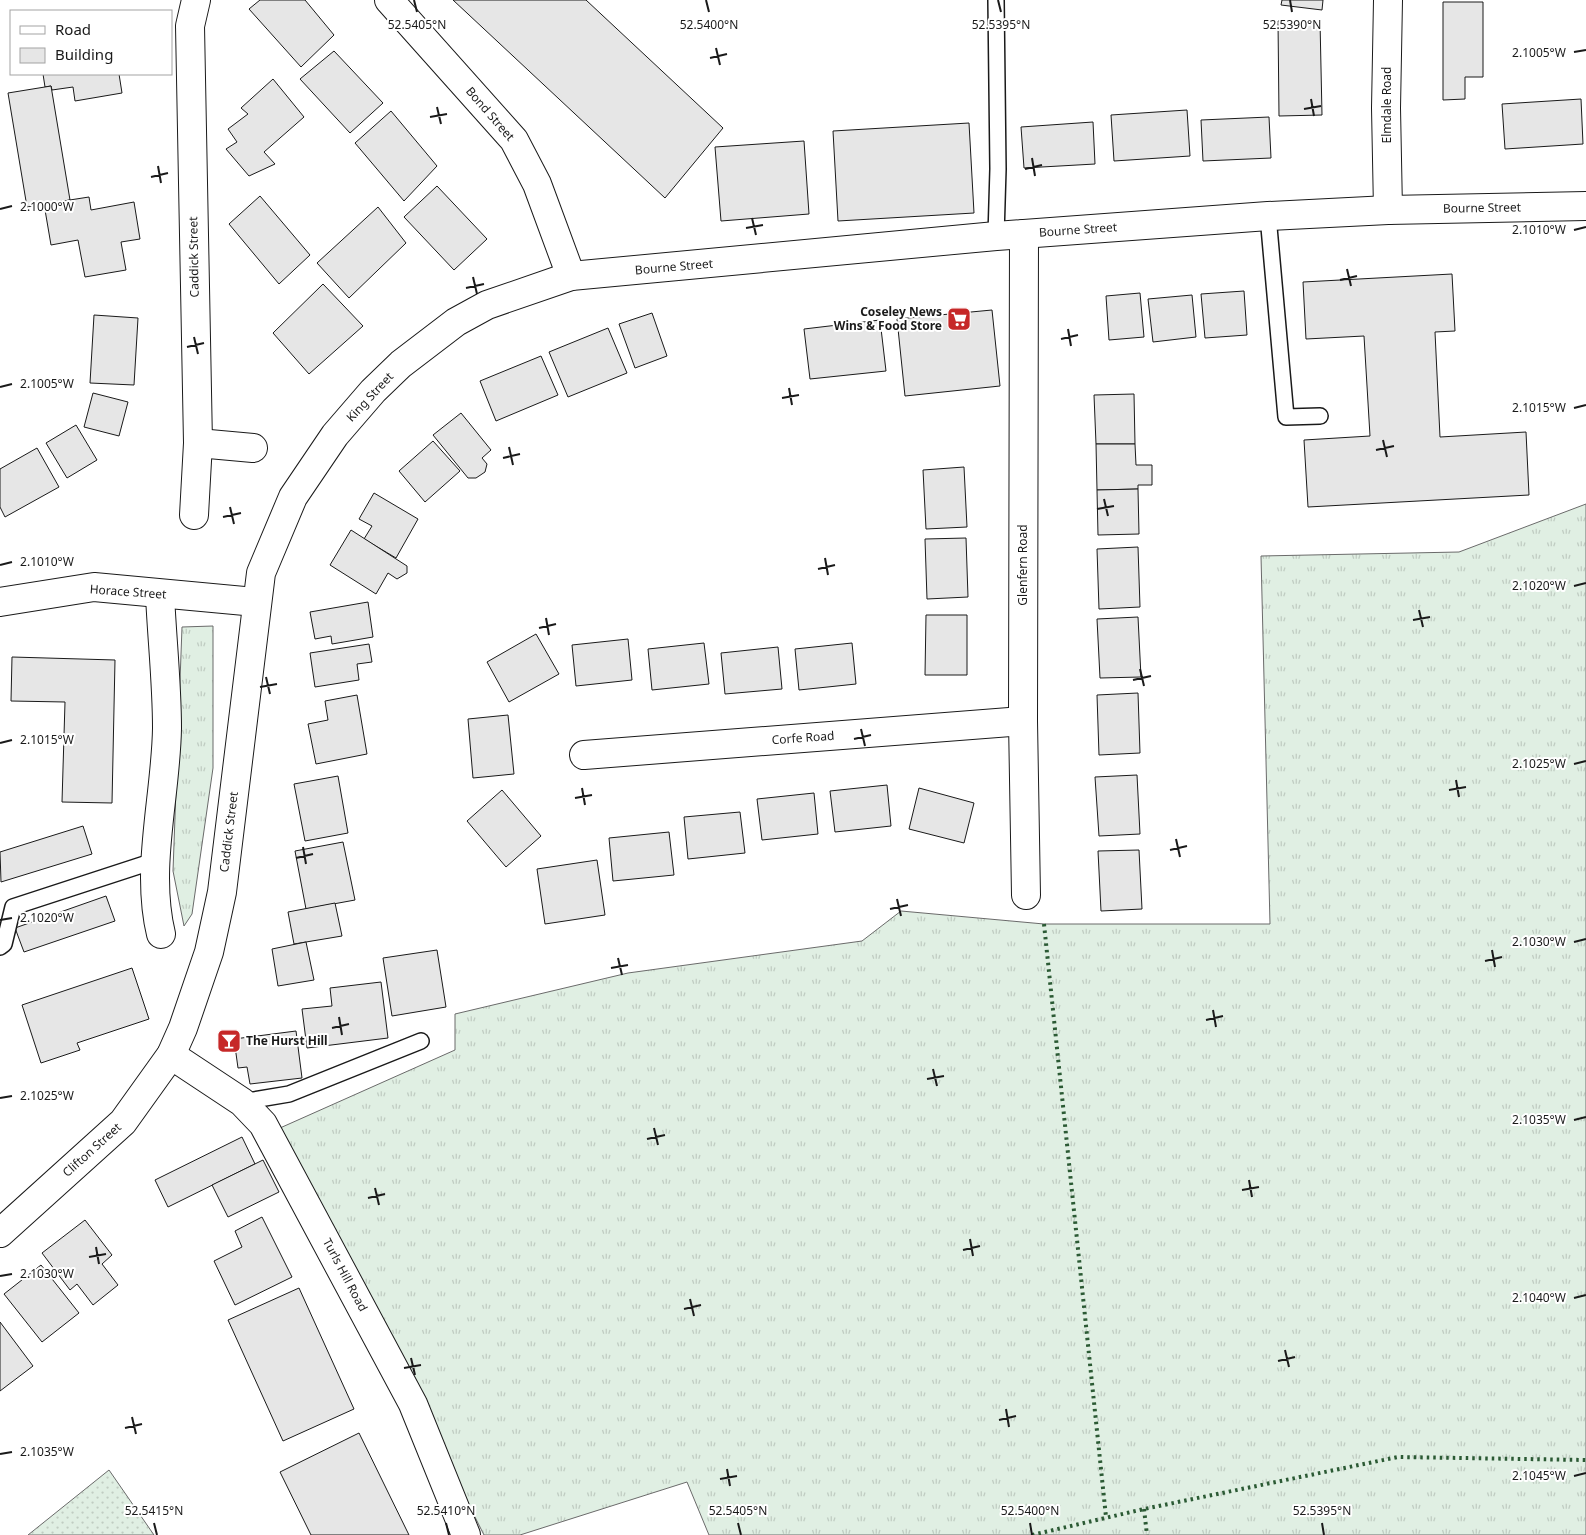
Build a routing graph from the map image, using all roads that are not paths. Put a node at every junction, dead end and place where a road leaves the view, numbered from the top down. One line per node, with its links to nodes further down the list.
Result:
1 (196, 0): 12 (street, Caddick Street)
2 (389, 0): 10 (street, Bond Street)
3 (996, 0): 9 (lane)
4 (1388, 0): 6 (street, Elmdale Road)
5 (1586, 206): 6 (street, Bourne Street)
6 (1388, 210): 7 (street, Bourne Street)
7 (1268, 216): 8 (street, Bourne Street); 11 (lane)
8 (1024, 234): 9 (street, Bourne Street); 18 (street, Glenfern Road)
9 (996, 236): 10 (street, Bourne Street)
10 (570, 276): 17 (street, King Street)
11 (1320, 416)
12 (198, 443): 13 (street); 14 (street, Caddick Street)
13 (253, 448)
14 (194, 515)
15 (160, 595): 16 (street, Horace Street); 17 (street, Horace Street); 20 (street)
16 (0, 602)
17 (256, 602): 25 (street, Caddick Street)
18 (1023, 721): 19 (street, Corfe Road); 21 (street, Glenfern Road)
19 (584, 755)
20 (157, 860): 22 (street); 23 (lane)
21 (1026, 895)
22 (161, 934)
23 (0, 946)
24 (421, 1040): 26 (lane)
25 (170, 1055): 26 (street, Turls Hill Road); 27 (street, Clifton Street)
26 (242, 1102): 28 (street, Turls Hill Road)
27 (0, 1233)
28 (466, 1535)

